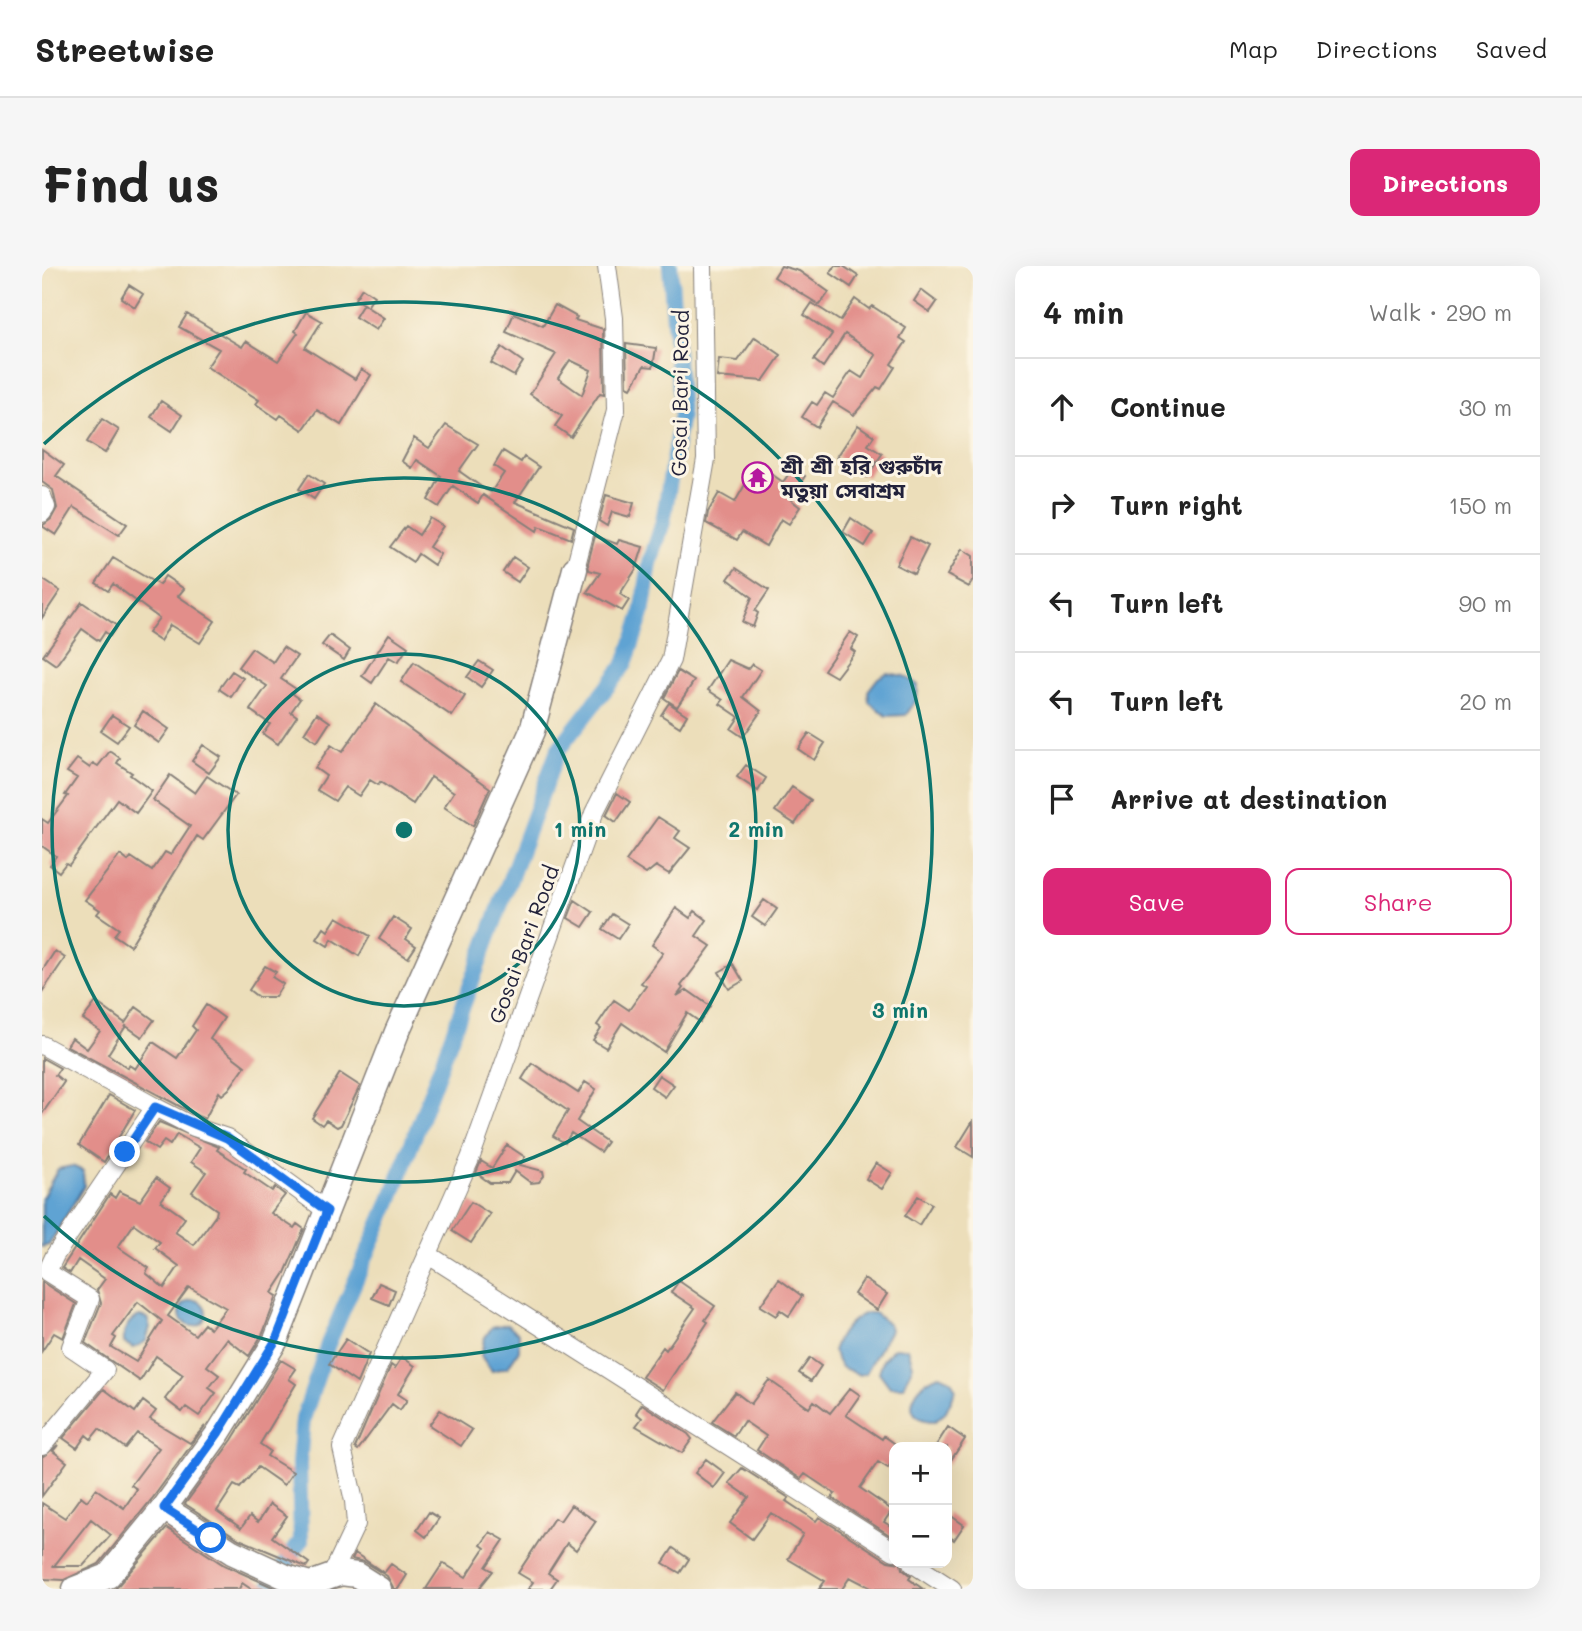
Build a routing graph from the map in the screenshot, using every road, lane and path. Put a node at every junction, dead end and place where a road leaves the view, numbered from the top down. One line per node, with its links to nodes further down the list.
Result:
1 (607, 266): 5 (street)
2 (703, 266): 9 (street, Gosai Bari Road)
3 (42, 496): 4 (street)
4 (42, 513)
5 (575, 569): 8 (street)
6 (42, 1045): 7 (street)
7 (155, 1107): 8 (street); 10 (street)
8 (327, 1211): 11 (street)
9 (427, 1254): 12 (street); 14 (street, Gosai Bari Road)
10 (42, 1446)
11 (164, 1508): 14 (street); 15 (street)
12 (889, 1548)
13 (920, 1568): 17 (street)
14 (330, 1579): 16 (street)
15 (75, 1589)
16 (379, 1589)
17 (953, 1589)

